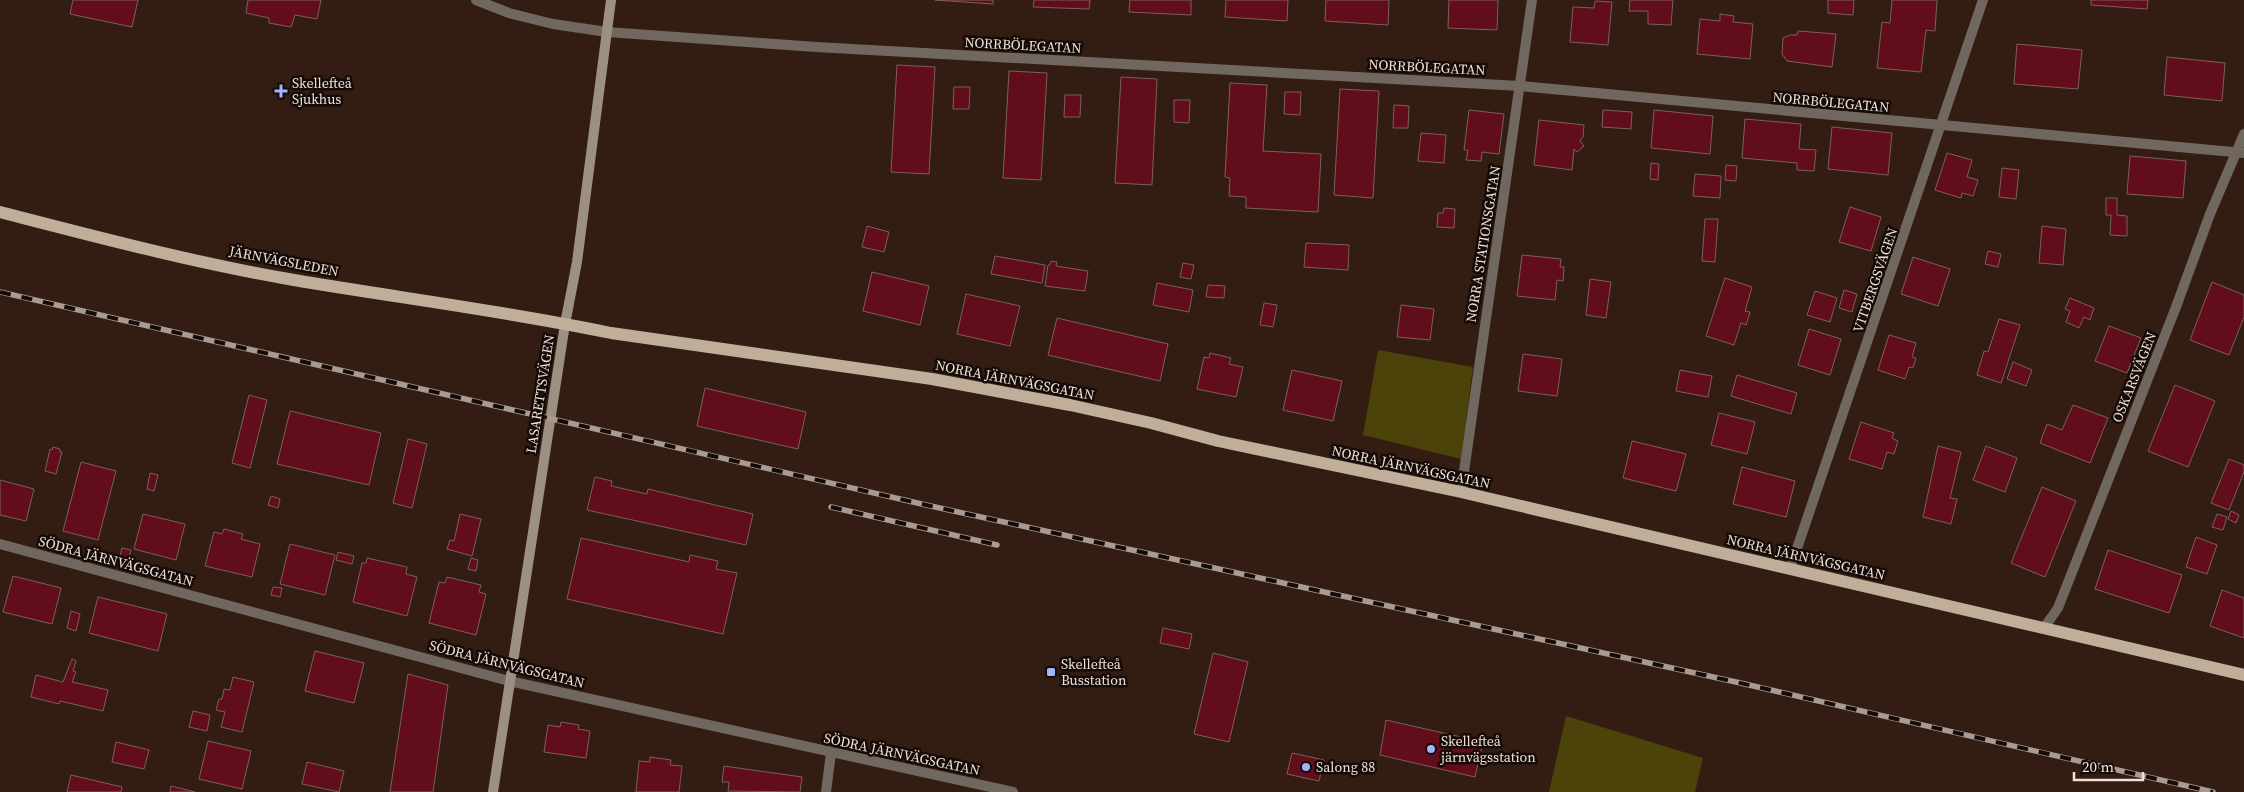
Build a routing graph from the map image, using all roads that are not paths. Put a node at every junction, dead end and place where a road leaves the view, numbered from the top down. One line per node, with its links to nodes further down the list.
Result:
1 (476, 0): 5 (street, NORRBÖLEGATAN)
2 (611, 0): 5 (main road, LASARETTSVÄGEN)
3 (1532, 0): 6 (street, NORRA STATIONSGATAN)
4 (1983, 0): 7 (street, VITBERGSVÄGEN)
5 (607, 32): 6 (street, NORRBÖLEGATAN); 11 (main road, LASARETTSVÄGEN)
6 (1520, 86): 7 (street, NORRBÖLEGATAN); 12 (street, NORRA STATIONSGATAN)
7 (1941, 126): 9 (street, NORRBÖLEGATAN); 14 (street, VITBERGSVÄGEN)
8 (2244, 134): 9 (street, OSKARSVÄGEN)
9 (2240, 153): 15 (street, OSKARSVÄGEN)
10 (0, 212): 11 (main road, JÄRNVÄGSLEDEN)
11 (565, 324): 12 (main road, NORRA JÄRNVÄGSGATAN); 17 (main road, LASARETTSVÄGEN)
12 (1461, 492): 14 (main road, NORRA JÄRNVÄGSGATAN)
13 (0, 544): 17 (street, SÖDRA JÄRNVÄGSGATAN)
14 (1790, 569): 15 (main road, NORRA JÄRNVÄGSGATAN)
15 (2044, 628): 16 (main road, NORRA JÄRNVÄGSGATAN)
16 (2244, 675)
17 (509, 681): 18 (street, SÖDRA JÄRNVÄGSGATAN); 19 (main road, LASARETTSVÄGEN)
18 (831, 753): 20 (street); 21 (street, SÖDRA JÄRNVÄGSGATAN)
19 (493, 792)
20 (826, 792)
21 (1013, 792)

